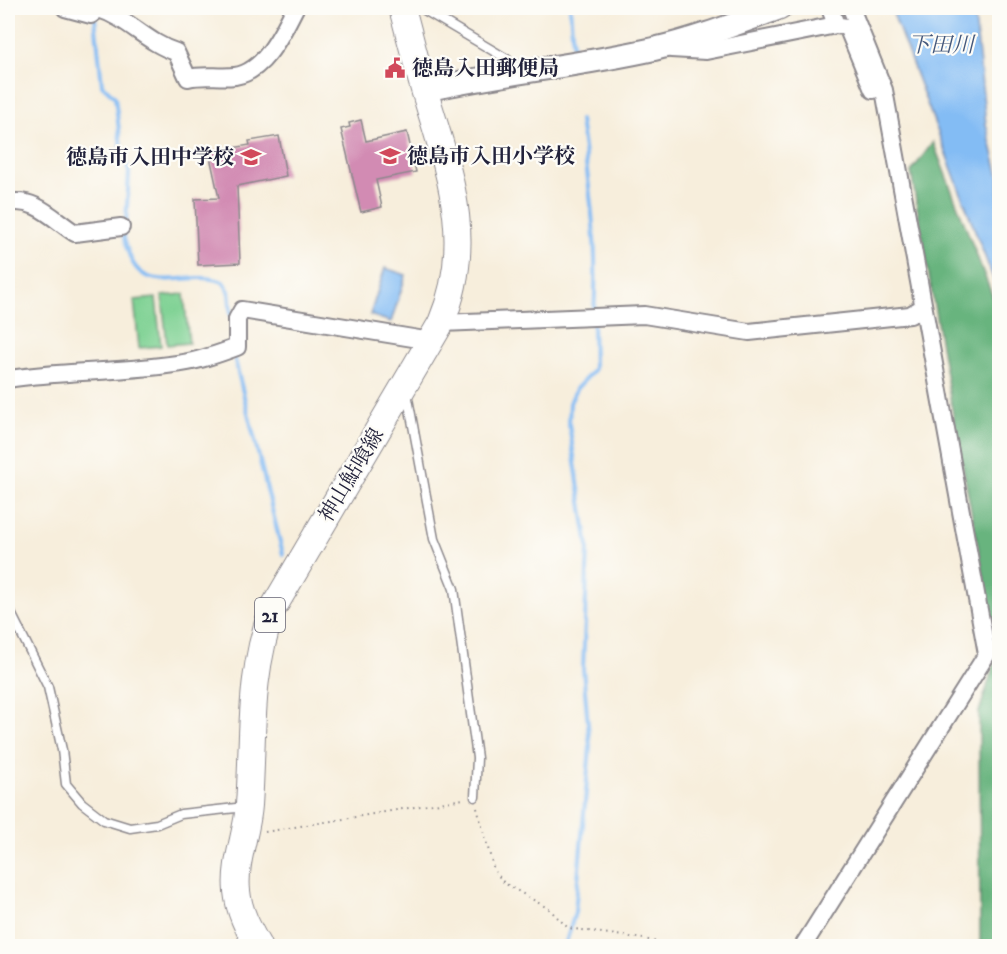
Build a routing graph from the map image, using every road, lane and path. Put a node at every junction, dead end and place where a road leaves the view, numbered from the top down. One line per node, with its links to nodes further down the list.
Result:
1 (66, 8): 8 (street)
2 (295, 8): 8 (street)
3 (402, 8): 12 (main road, 神山鮎喰線 / 21)
4 (421, 8): 11 (lane)
5 (780, 8): 10 (street)
6 (830, 8): 9 (street)
7 (851, 8): 13 (street)
8 (96, 11)
9 (836, 25): 10 (street); 13 (street)
10 (655, 48): 11 (street)
11 (515, 72): 12 (street)
12 (424, 90): 17 (main road, 神山鮎喰線 / 21)
13 (903, 187): 16 (street)
14 (8, 203): 15 (street)
15 (121, 227)
16 (922, 308): 17 (street); 26 (street)
17 (436, 332): 18 (street); 19 (main road, 神山鮎喰線 / 21)
18 (8, 379)
19 (406, 384): 21 (lane); 22 (main road, 神山鮎喰線 / 21)
20 (8, 607): 22 (lane)
21 (475, 797): 23 (path); 25 (path)
22 (249, 806): 23 (main road, 神山鮎喰線 / 21)
23 (244, 835): 24 (main road, 神山鮎喰線 / 21)
24 (258, 946)
25 (674, 946)
26 (803, 946)

